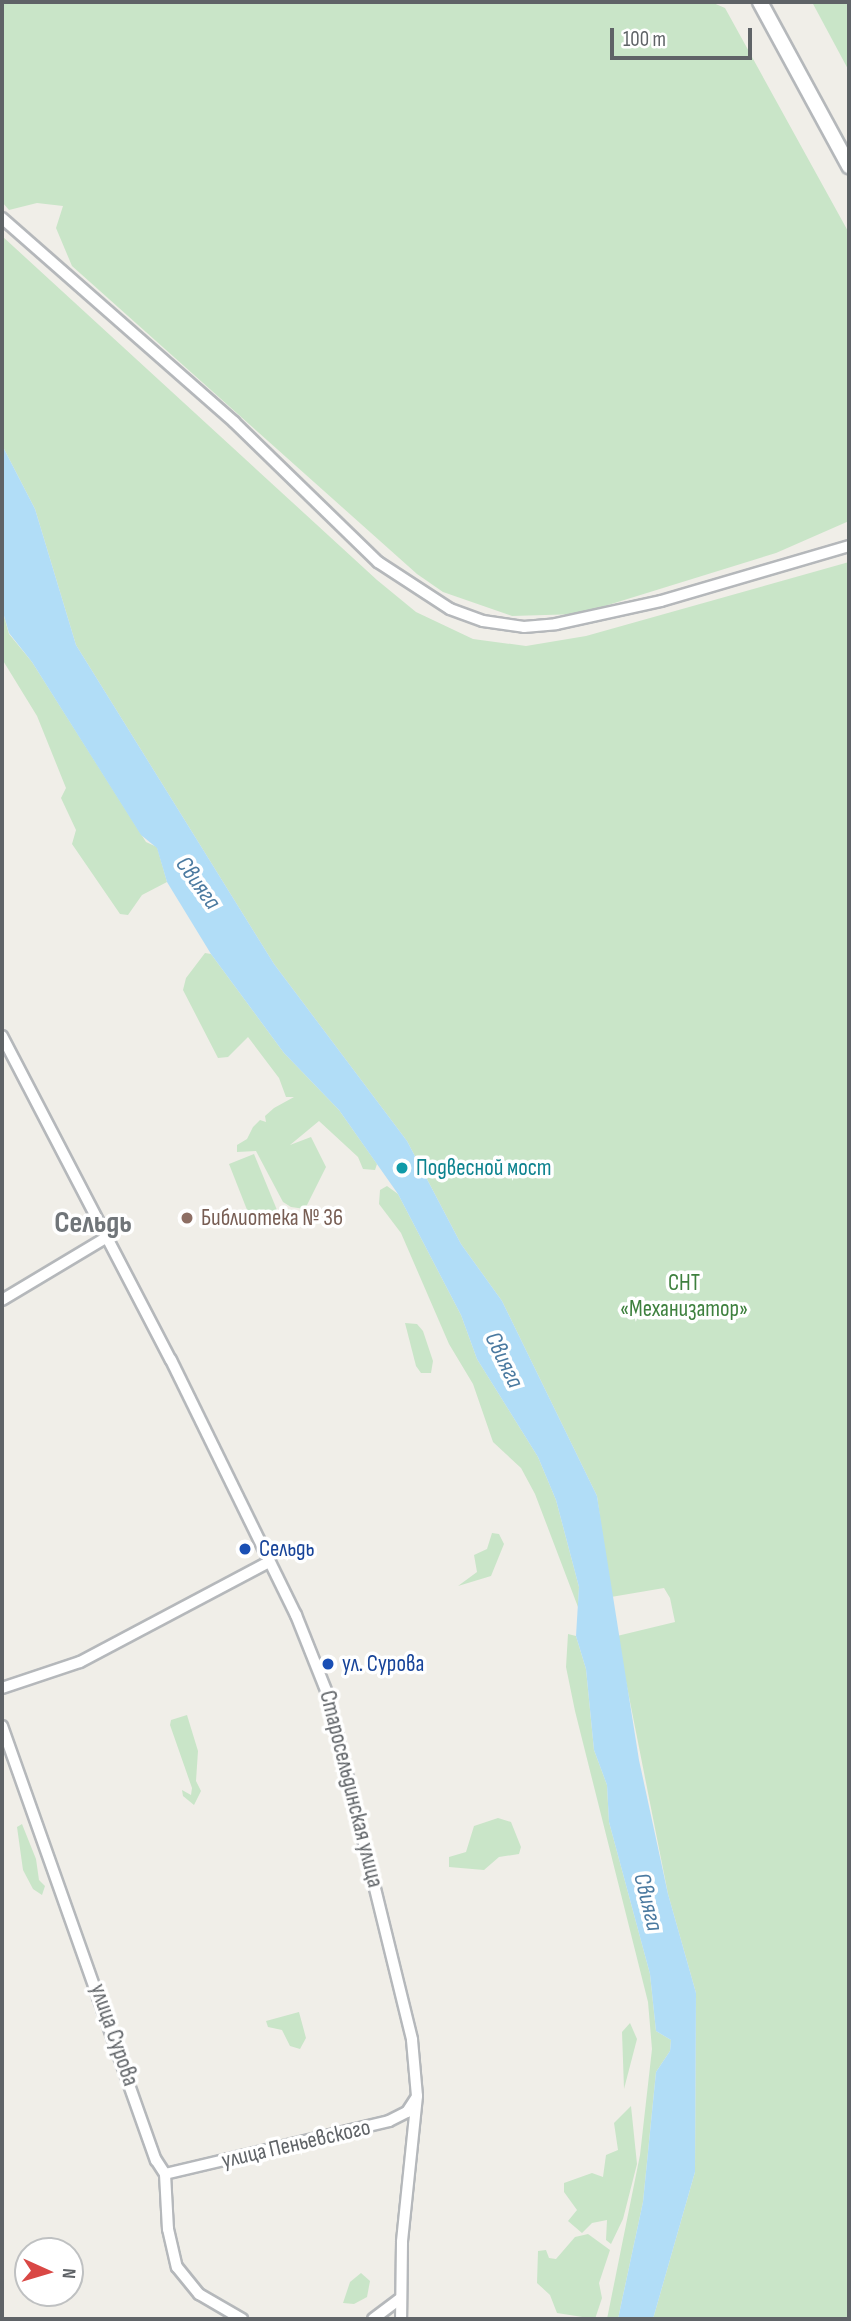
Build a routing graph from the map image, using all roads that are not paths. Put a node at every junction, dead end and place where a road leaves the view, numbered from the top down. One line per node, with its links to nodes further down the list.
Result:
1 (760, 2): 2 (main road)
2 (849, 166)
3 (2, 218): 4 (street)
4 (849, 547)
5 (2, 1037): 6 (street, Старосельдинская улица)
6 (109, 1237): 7 (street); 8 (street, Старосельдинская улица)
7 (2, 1300)
8 (269, 1562): 9 (street); 11 (street, Старосельдинская улица)
9 (2, 1689)
10 (2, 1726): 12 (street, улица Сурова)
11 (417, 2096): 12 (street, улица Пеньевского); 13 (street, Старосельдинская улица)
12 (165, 2174): 14 (street, улица Сурова)
13 (401, 2298): 15 (street); 16 (street, Старосельдинская улица)
14 (242, 2319)
15 (373, 2319)
16 (401, 2319)

